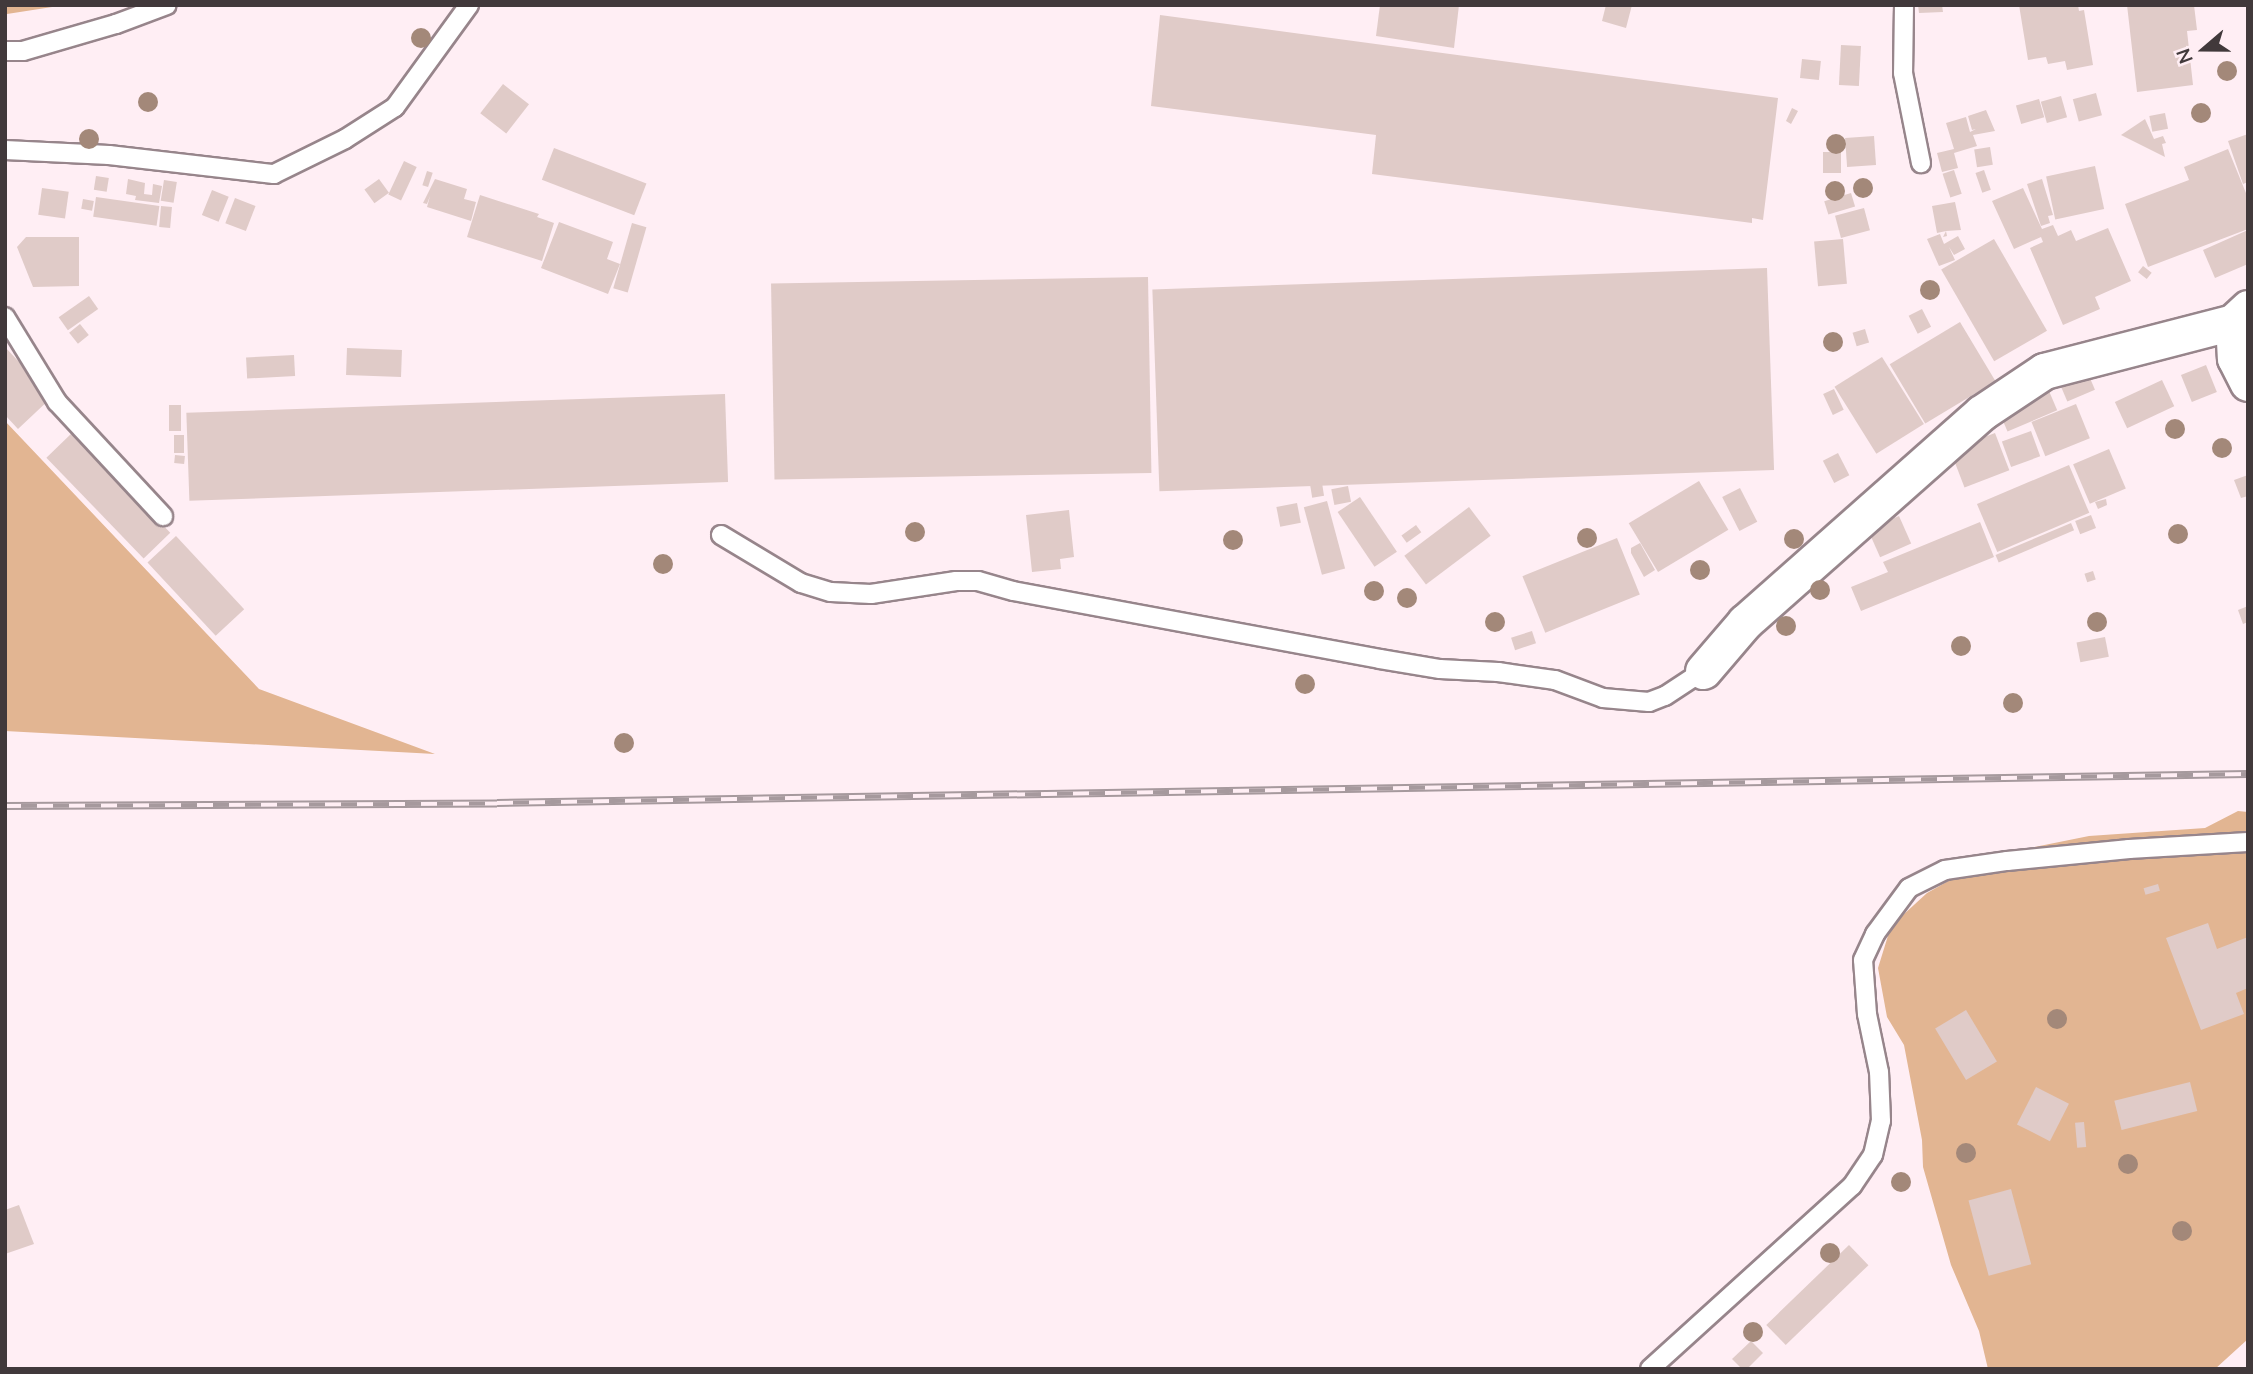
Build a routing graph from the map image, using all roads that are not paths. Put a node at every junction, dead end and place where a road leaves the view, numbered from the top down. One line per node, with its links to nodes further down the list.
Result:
1 (167, 5): 4 (lane)
2 (469, 5): 5 (lane)
3 (1904, 5): 6 (lane)
4 (5, 51)
5 (5, 150)
6 (1921, 163)
7 (2240, 315): 9 (street); 12 (street)
8 (5, 317): 10 (lane)
9 (2248, 383)
10 (163, 516)
11 (721, 535): 12 (lane)
12 (1703, 671)
13 (2248, 842): 14 (lane)
14 (1650, 1369)

